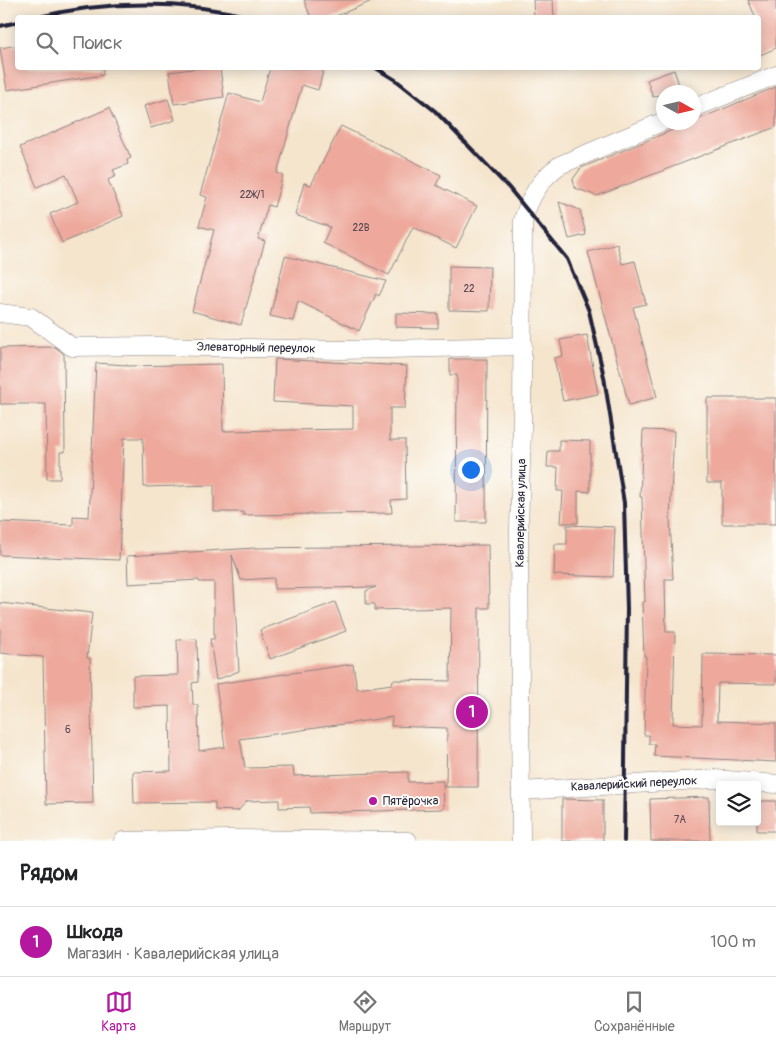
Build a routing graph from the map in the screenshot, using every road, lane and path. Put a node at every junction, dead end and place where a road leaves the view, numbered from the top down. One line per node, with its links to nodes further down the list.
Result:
1 (776, 75): 2 (street)
2 (701, 105)
3 (656, 124): 5 (street, Кавалерийская улица)
4 (0, 313): 5 (street, Элеваторный переулок)
5 (523, 346): 7 (street, Кавалерийская улица)
6 (776, 784): 7 (street, Кавалерийский переулок)
7 (522, 791): 10 (street, Кавалерийская улица)
8 (123, 841): 9 (street)
9 (408, 841)
10 (522, 841)

